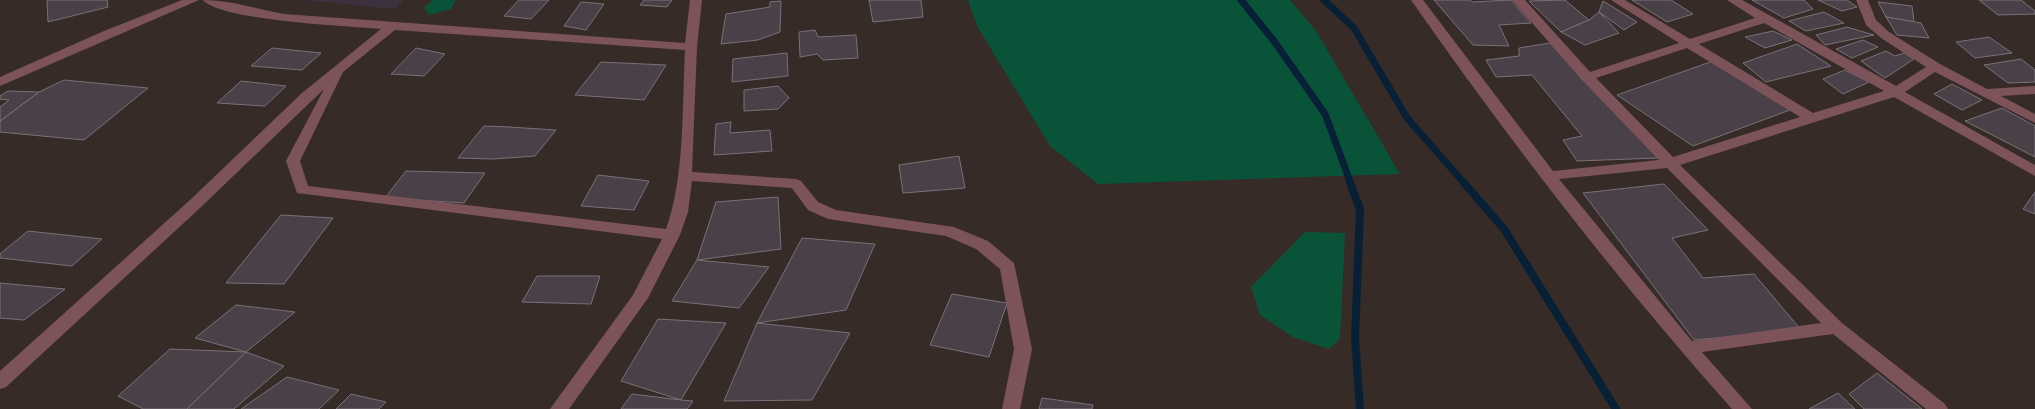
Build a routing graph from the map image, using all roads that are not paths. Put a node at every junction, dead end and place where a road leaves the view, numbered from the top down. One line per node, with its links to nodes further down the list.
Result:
1 (193, 0): 16 (street)
2 (209, 0): 10 (street)
3 (696, 0): 12 (street)
4 (1418, 0): 25 (street)
5 (1518, 0): 15 (street)
6 (1617, 0): 11 (street)
7 (1733, 0): 9 (street)
8 (1862, 0): 13 (street)
9 (1766, 18): 11 (street); 18 (street)
10 (392, 26): 12 (street); 14 (street)
11 (1688, 44): 15 (street); 20 (street)
12 (691, 47): 24 (street)
13 (1935, 67): 18 (street); 19 (street)
14 (341, 68): 26 (street); 29 (street)
15 (1587, 77): 22 (street)
16 (0, 82)
17 (2035, 90): 19 (street)
18 (1896, 92): 20 (street); 23 (street)
19 (1984, 93): 21 (street)
20 (1811, 118): 22 (street)
21 (2035, 119)
22 (1670, 163): 25 (street); 27 (street)
23 (2035, 171)
24 (685, 176): 26 (street); 31 (street)
25 (1547, 176): 28 (street)
26 (672, 234): 30 (street)
27 (1836, 326): 28 (street); 33 (street)
28 (1686, 348): 32 (street)
29 (0, 382)
30 (559, 409)
31 (1011, 409)
32 (1743, 409)
33 (1938, 409)

